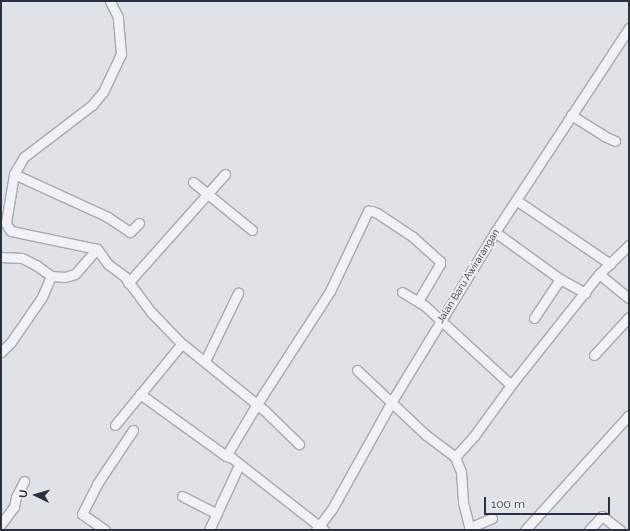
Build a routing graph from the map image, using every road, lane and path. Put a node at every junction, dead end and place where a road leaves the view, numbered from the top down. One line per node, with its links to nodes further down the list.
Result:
1 (110, 1): 5 (street)
2 (629, 28): 3 (street, Jalan Baru Awirarangan)
3 (571, 115): 4 (street); 9 (street, Jalan Baru Awirarangan)
4 (615, 141)
5 (14, 174): 10 (street); 14 (street)
6 (224, 174): 8 (street)
7 (193, 182): 8 (street)
8 (207, 194): 11 (street); 20 (street)
9 (516, 200): 12 (street, Jalan Baru Awirarangan); 16 (street)
10 (139, 223)
11 (252, 230)
12 (495, 232): 19 (street); 28 (street, Jalan Baru Awirarangan)
13 (629, 245): 16 (street)
14 (95, 251): 18 (street); 20 (street)
15 (1, 257): 18 (street)
16 (610, 264): 17 (street)
17 (600, 274): 23 (street); 24 (street)
18 (51, 276): 30 (street)
19 (560, 278): 23 (street); 27 (street)
20 (128, 283): 32 (street)
21 (238, 292): 32 (street)
22 (402, 292): 25 (street)
23 (585, 292): 34 (street)
24 (629, 298)
25 (418, 301): 28 (street); 37 (street)
26 (629, 317): 31 (street)
27 (534, 318)
28 (440, 321): 34 (street); 36 (street, Jalan Baru Awirarangan)
29 (179, 346): 35 (street)
30 (1, 352)
31 (594, 354)
32 (204, 361): 37 (street)
33 (357, 370): 36 (street)
34 (511, 385): 43 (street)
35 (140, 394): 39 (street); 42 (street)
36 (392, 401): 43 (street); 50 (street, Jalan Baru Awirarangan)
37 (257, 404): 41 (street); 42 (street)
38 (629, 415): 54 (street)
39 (115, 425)
40 (133, 430): 52 (street)
41 (299, 444)
42 (226, 456): 44 (street)
43 (454, 457): 51 (street)
44 (239, 465): 47 (street); 50 (street)
45 (24, 481): 49 (street)
46 (182, 496): 47 (street)
47 (216, 513): 53 (street)
48 (492, 518): 51 (street)
49 (1, 524)
50 (320, 529)
51 (470, 529)
52 (106, 530)
53 (209, 530)
54 (525, 530)
55 (589, 530): 56 (street)
56 (620, 530)

